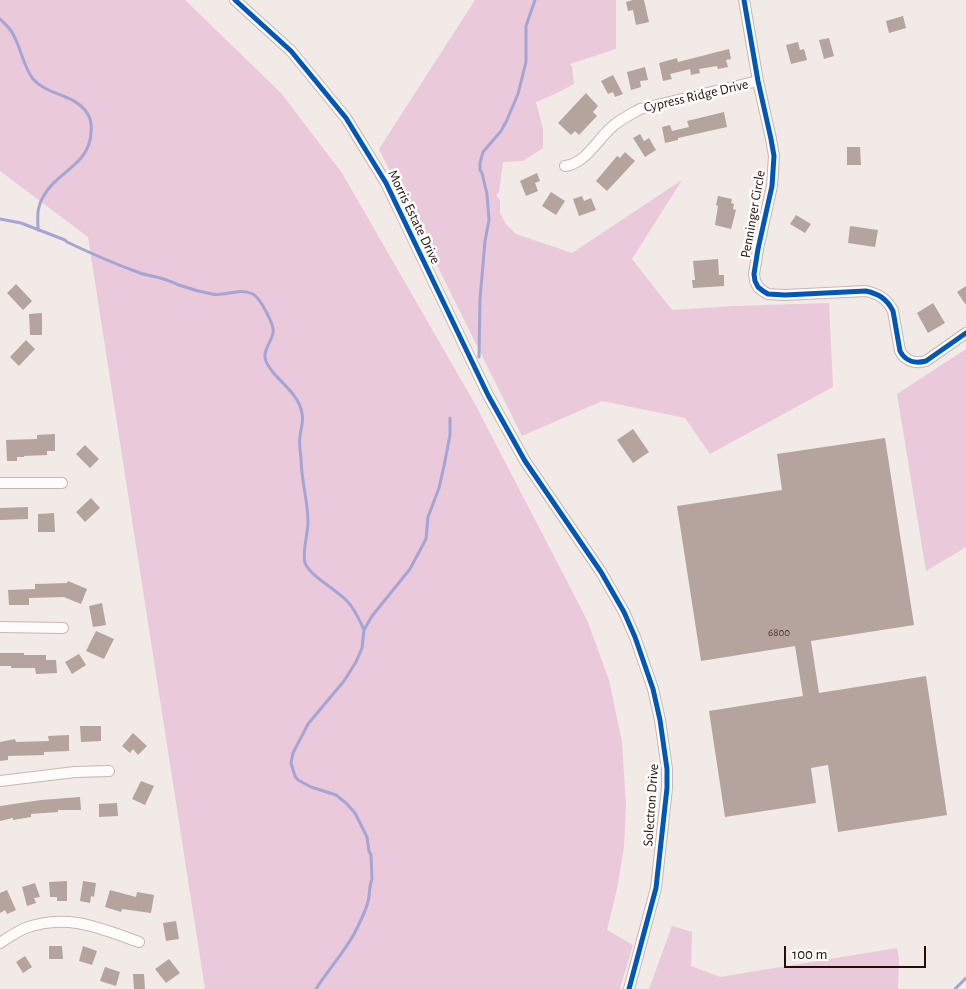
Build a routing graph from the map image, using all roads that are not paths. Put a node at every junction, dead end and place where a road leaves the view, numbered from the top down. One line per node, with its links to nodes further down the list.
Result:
1 (235, 0): 6 (street, Morris Estate Drive)
2 (744, 0): 3 (street, Penninger Circle)
3 (758, 81): 4 (street, Cypress Ridge Drive); 5 (street, Penninger Circle)
4 (566, 166)
5 (966, 333)
6 (488, 396): 15 (street, Solectron Drive)
7 (0, 483): 8 (street)
8 (62, 483)
9 (0, 627): 10 (street)
10 (63, 628)
11 (109, 771): 12 (street)
12 (0, 781)
13 (138, 942): 14 (street)
14 (0, 943)
15 (629, 989)

